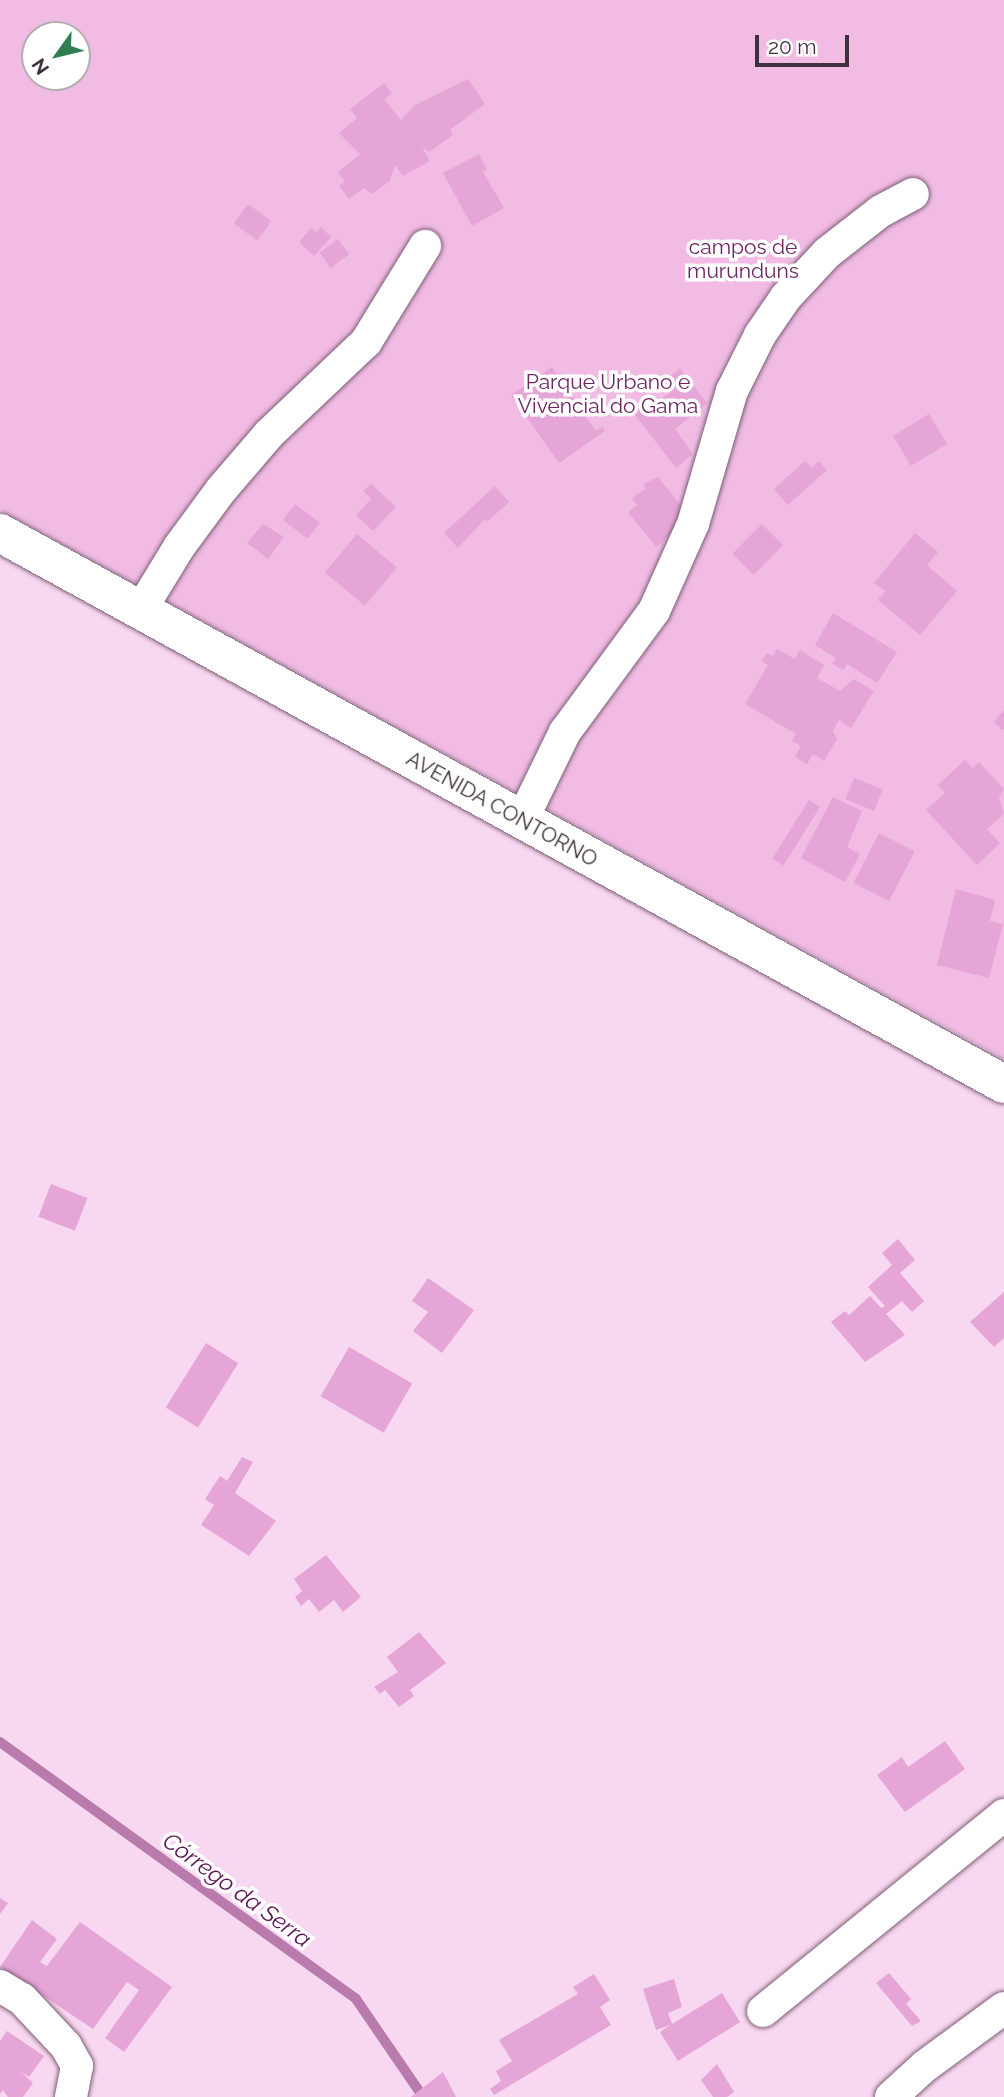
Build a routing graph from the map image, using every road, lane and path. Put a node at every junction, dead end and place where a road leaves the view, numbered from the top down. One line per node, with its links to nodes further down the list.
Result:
1 (913, 194): 5 (street)
2 (425, 246): 4 (street)
3 (0, 533): 4 (main road, AVENIDA CONTORNO)
4 (140, 611): 5 (main road, AVENIDA CONTORNO)
5 (522, 820): 6 (main road, AVENIDA CONTORNO)
6 (1004, 1084)
7 (1004, 1815): 10 (street)
8 (0, 1986): 11 (street)
9 (1004, 2008): 12 (street)
10 (763, 2011)
11 (71, 2097)
12 (891, 2097)

